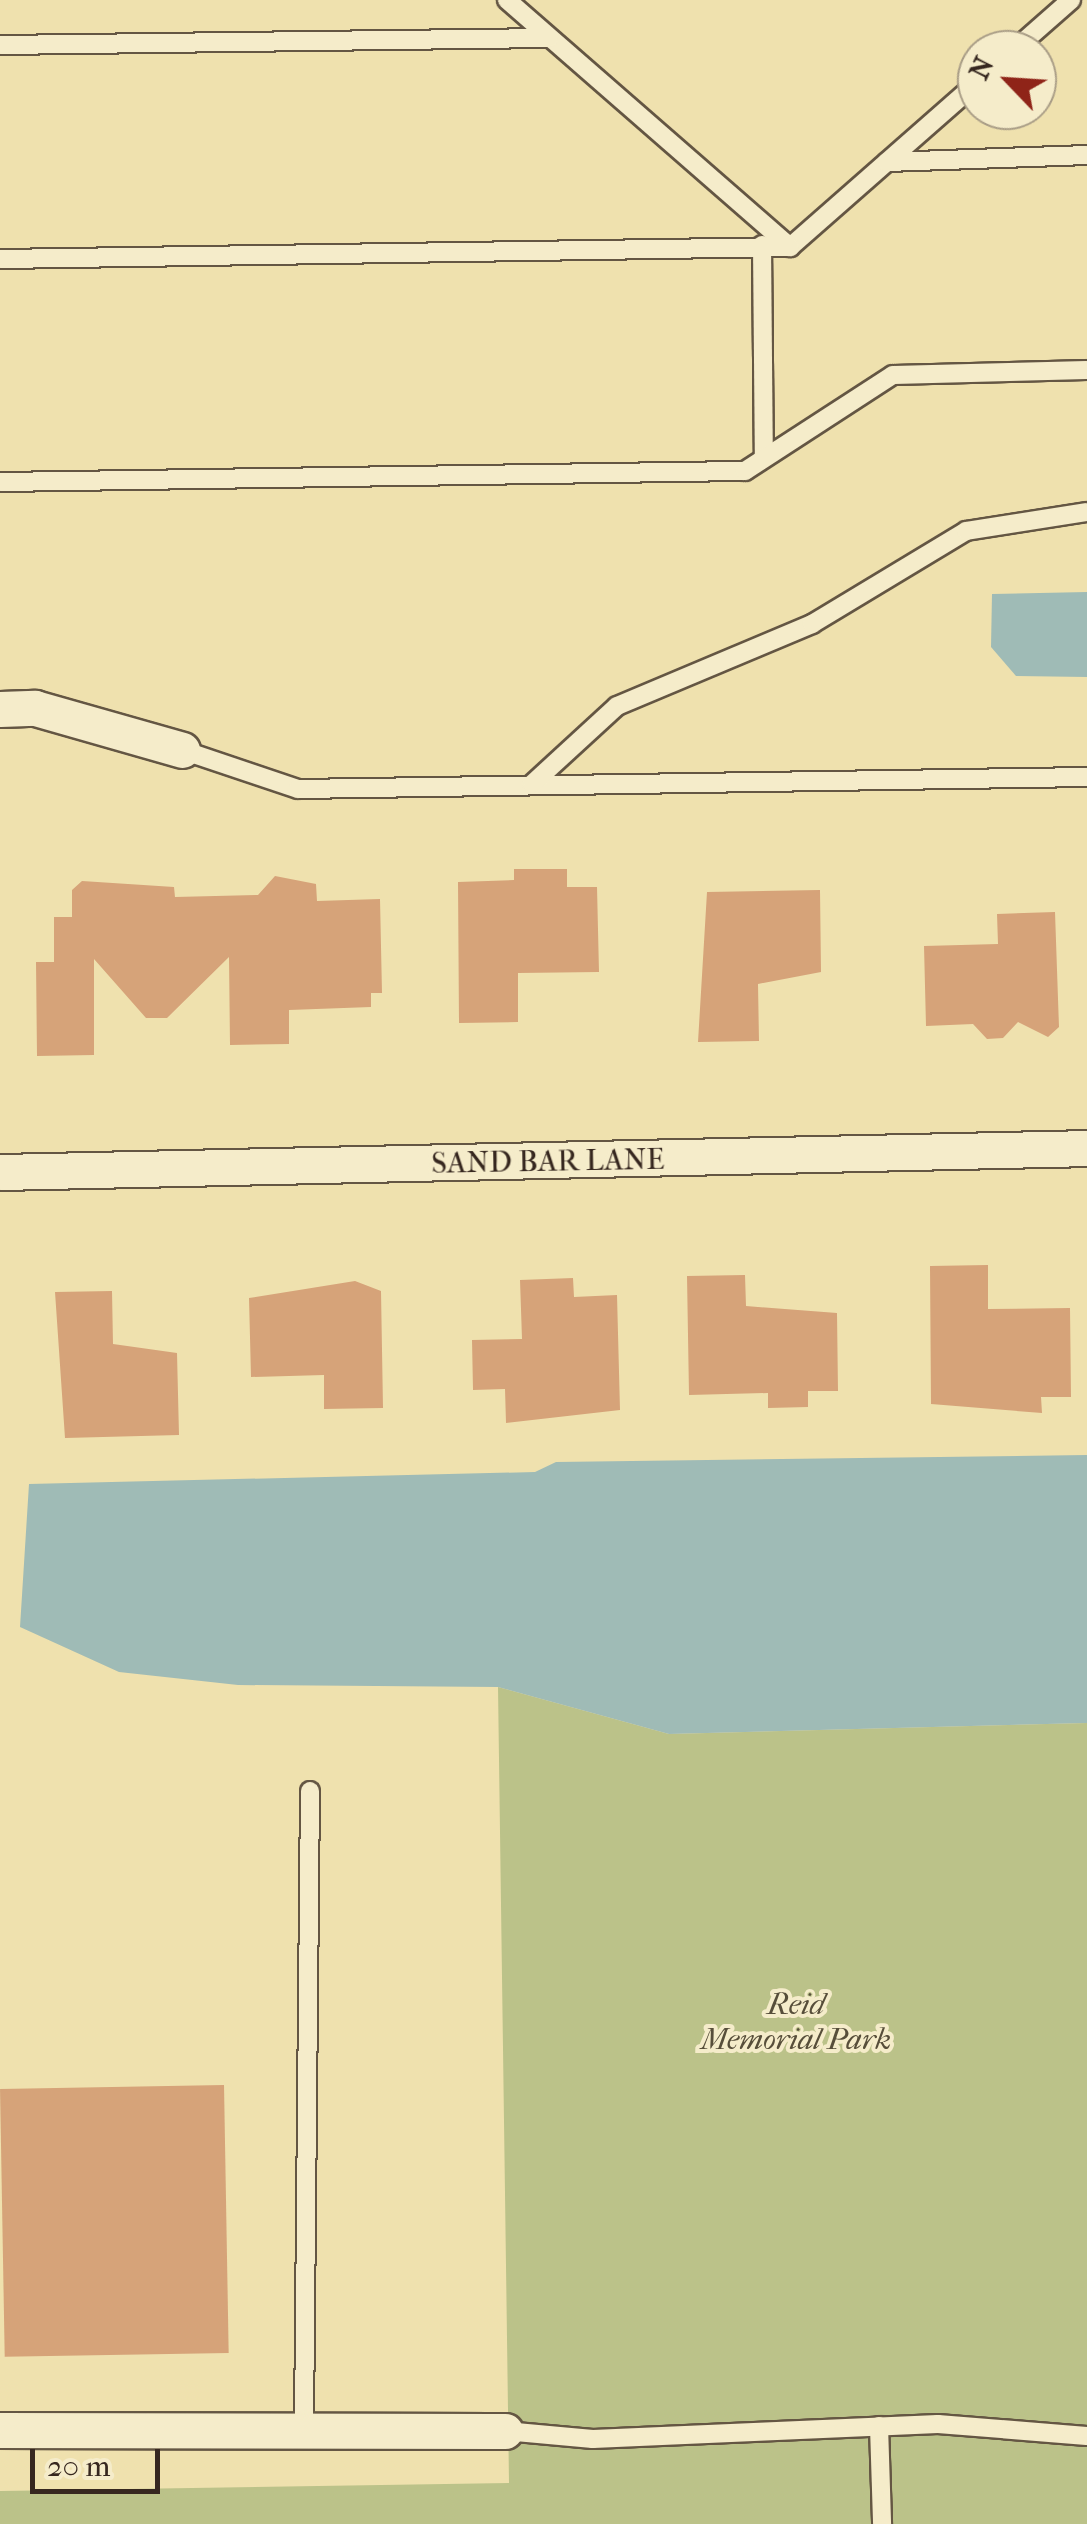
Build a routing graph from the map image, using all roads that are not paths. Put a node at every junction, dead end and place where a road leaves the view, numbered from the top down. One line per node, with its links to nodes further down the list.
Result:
1 (508, 0): 4 (lane)
2 (1071, 0): 3 (lane)
3 (1037, 30)
4 (549, 38): 5 (lane); 10 (lane)
5 (0, 45)
6 (957, 100): 8 (lane)
7 (1087, 155): 8 (lane)
8 (887, 162): 10 (lane)
9 (762, 245): 10 (lane); 11 (lane); 13 (lane)
10 (790, 247)
11 (0, 259)
12 (1087, 370): 13 (lane)
13 (764, 458): 14 (lane)
14 (0, 482)
15 (1087, 512): 19 (lane)
16 (0, 709): 17 (street)
17 (182, 750): 19 (lane)
18 (1087, 777): 19 (lane)
19 (532, 784)
20 (1087, 1148): 21 (street, SAND BAR LANE)
21 (3, 1176)
22 (310, 1791): 23 (lane)
23 (304, 2425): 25 (street); 26 (street)
24 (880, 2426): 26 (lane); 27 (lane); 28 (lane)
25 (0, 2430)
26 (506, 2431)
27 (1087, 2436)
28 (882, 2524)

